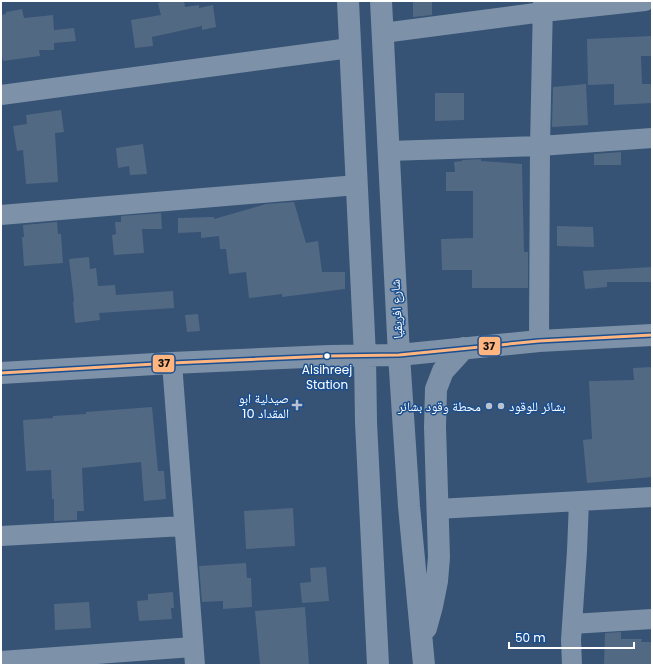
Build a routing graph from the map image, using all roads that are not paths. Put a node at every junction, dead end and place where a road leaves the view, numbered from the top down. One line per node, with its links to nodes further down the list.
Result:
1 (348, 1): 6 (street)
2 (382, 1): 5 (street, شارع افريقيا)
3 (645, 1): 4 (street)
4 (543, 7): 5 (street); 9 (street)
5 (383, 33): 10 (street, شارع افريقيا)
6 (350, 48): 7 (street); 11 (street)
7 (1, 96)
8 (652, 138): 9 (street)
9 (540, 146): 10 (street); 14 (street)
10 (389, 150): 16 (street, شارع افريقيا)
11 (357, 185): 12 (street); 17 (street)
12 (1, 215)
13 (652, 334): 14 (street)
14 (539, 342): 15 (street)
15 (464, 348): 16 (street); 22 (street)
16 (399, 355): 17 (street); 27 (street, شارع افريقيا)
17 (365, 356): 18 (street); 30 (street)
18 (172, 363): 19 (street); 23 (street)
19 (1, 373)
20 (652, 497): 21 (street)
21 (579, 501): 22 (street); 26 (street)
22 (437, 509): 27 (street)
23 (184, 526): 24 (street); 28 (street)
24 (1, 536)
25 (652, 619): 26 (street)
26 (572, 624): 32 (street)
27 (422, 643): 31 (street, شارع افريقيا)
28 (194, 656): 29 (street)
29 (1, 661)
30 (378, 665)
31 (424, 665)
32 (572, 665)

